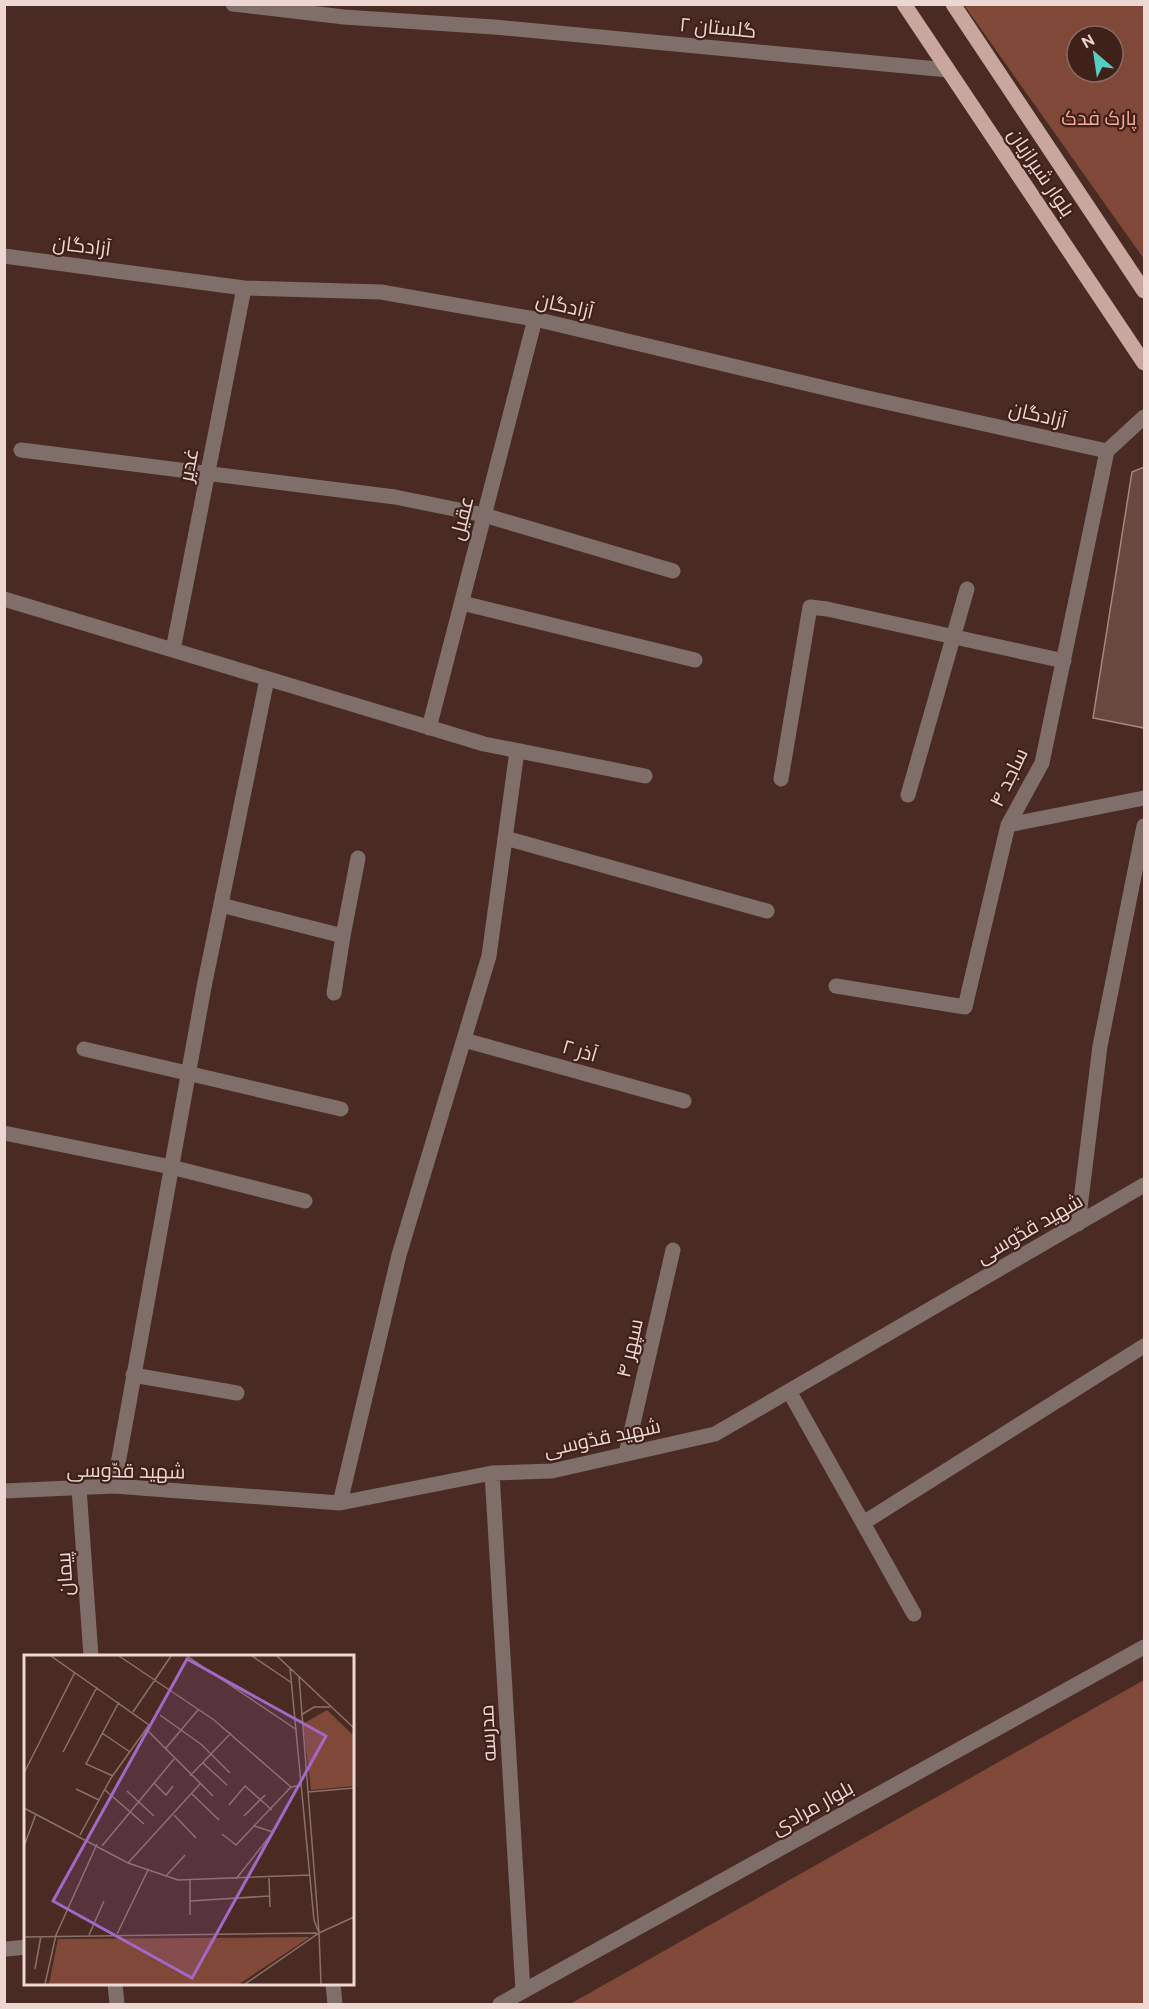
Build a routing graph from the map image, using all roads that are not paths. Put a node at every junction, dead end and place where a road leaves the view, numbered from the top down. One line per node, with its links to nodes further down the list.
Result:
1 (233, 4): 4 (street, گلستان ۲)
2 (904, 4): 4 (main road, بلوار شیرازیان)
3 (953, 4): 7 (main road, بلوار شیرازیان)
4 (948, 70): 9 (main road, بلوار شیرازیان)
5 (4, 256): 6 (street, آزادگان)
6 (244, 288): 8 (street, آزادگان); 13 (street, غدیر)
7 (1144, 291)
8 (535, 319): 12 (street, آزادگان); 14 (street, عقیل)
9 (1144, 363)
10 (1144, 417): 12 (street)
11 (21, 450): 13 (street)
12 (1107, 451): 22 (street, ساجد ۴)
13 (207, 474): 14 (street); 20 (street, غدیر)
14 (484, 515): 15 (street); 18 (street, عقیل)
15 (673, 571)
16 (967, 589): 19 (street)
17 (4, 599): 20 (street)
18 (462, 603): 21 (street); 24 (street, عقیل)
19 (954, 636): 22 (street); 27 (street); 28 (street)
20 (173, 650): 23 (street)
21 (695, 660)
22 (1064, 661): 30 (street, ساجد ۴)
23 (267, 678): 24 (street); 34 (street)
24 (429, 728): 25 (street)
25 (517, 751): 26 (street); 32 (street)
26 (645, 776)
27 (781, 779)
28 (908, 795)
29 (1144, 798): 30 (street)
30 (1008, 825): 37 (street, ساجد ۴)
31 (1144, 825): 48 (street)
32 (505, 838): 35 (street); 39 (street)
33 (358, 858): 36 (street)
34 (221, 905): 36 (street); 41 (street)
35 (767, 911)
36 (343, 936): 38 (street)
37 (836, 986)
38 (334, 993)
39 (464, 1040): 42 (street, آذر ۲); 59 (street)
40 (84, 1049): 41 (street)
41 (188, 1074): 43 (street); 45 (street)
42 (684, 1101)
43 (341, 1109)
44 (4, 1133): 45 (street)
45 (171, 1167): 47 (street); 51 (street)
46 (1144, 1185): 48 (street, شهید قدّوسی)
47 (305, 1201)
48 (1078, 1224): 52 (street, شهید قدّوسی)
49 (673, 1250): 54 (street, سپهر ۴)
50 (1144, 1346): 60 (street)
51 (133, 1375): 53 (street); 56 (street)
52 (789, 1391): 54 (street, شهید قدّوسی); 60 (street)
53 (237, 1393)
54 (626, 1454): 55 (street, شهید قدّوسی)
55 (492, 1473): 59 (street, شهید قدّوسی); 68 (street, مدرسه)
56 (114, 1486): 57 (street, شهید قدّوسی); 59 (street, شهید قدّوسی)
57 (79, 1488): 58 (street, شهید قدّوسی); 63 (street, پیمان)
58 (4, 1491)
59 (340, 1503)
60 (863, 1523): 61 (street)
61 (914, 1614)
62 (1144, 1647): 68 (street, بلوار مرادی)
63 (91, 1655)
64 (24, 1947): 65 (street)
65 (7, 1949)
66 (115, 1985): 69 (street)
67 (333, 1985): 70 (street)
68 (523, 1991): 71 (street, بلوار مرادی)
69 (117, 2004)
70 (335, 2004)
71 (500, 2004)

